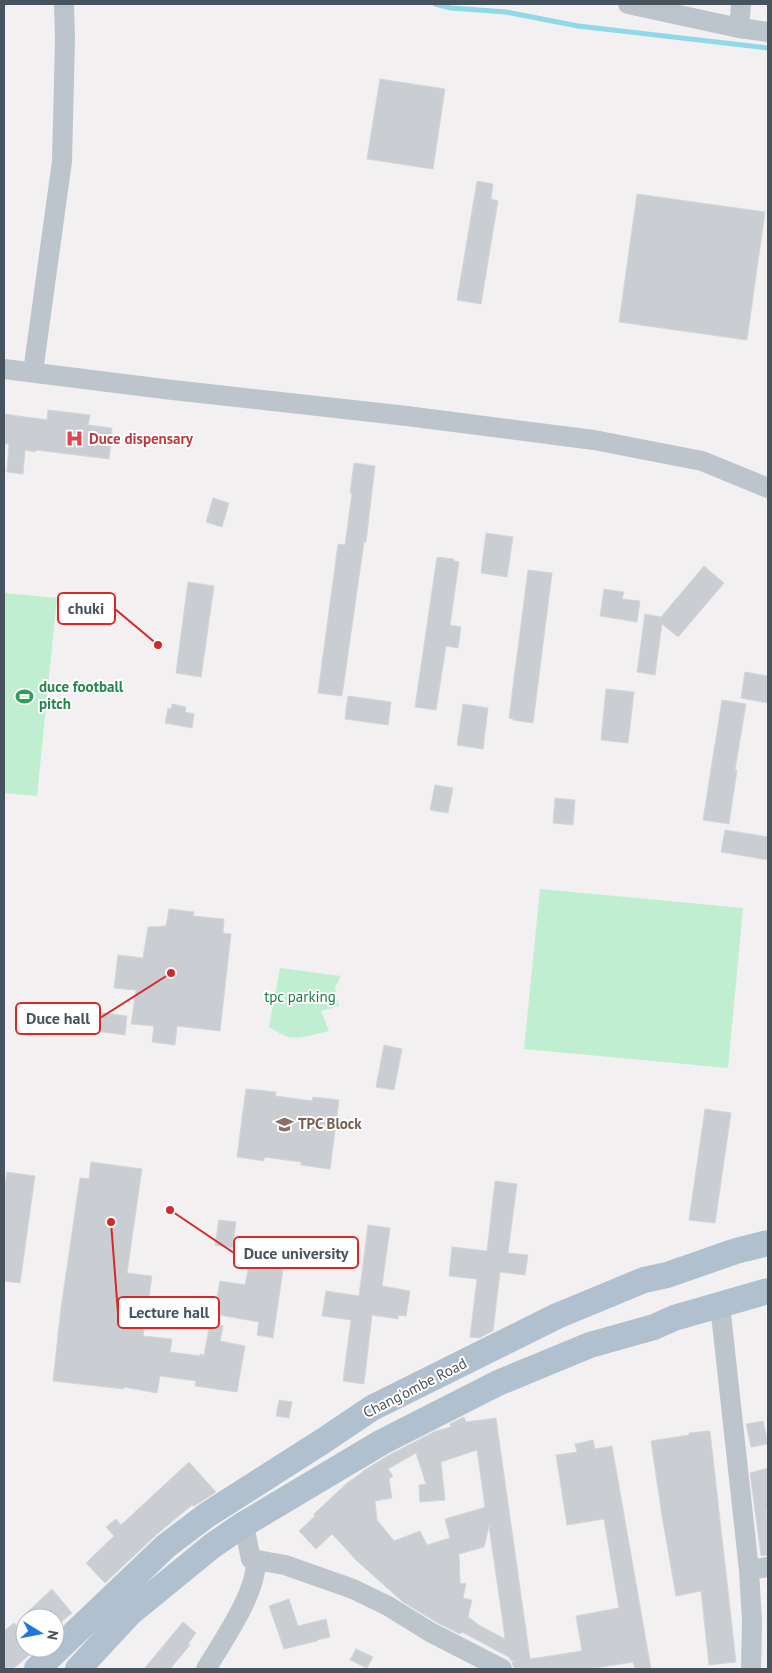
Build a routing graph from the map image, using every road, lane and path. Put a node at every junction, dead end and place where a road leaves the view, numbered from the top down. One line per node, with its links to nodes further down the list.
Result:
1 (64, 4): 7 (street)
2 (628, 4): 4 (street)
3 (741, 4): 4 (street)
4 (739, 28): 5 (street)
5 (768, 32)
6 (4, 369): 7 (street)
7 (33, 372): 8 (street)
8 (768, 488)
9 (768, 1243): 15 (main road, Chang'ombe Road)
10 (768, 1291): 11 (main road)
11 (720, 1304): 12 (main road); 14 (street)
12 (241, 1526): 13 (street); 16 (main road)
13 (250, 1560): 17 (street); 18 (street)
14 (758, 1569): 19 (street)
15 (37, 1669)
16 (78, 1669)
17 (206, 1669)
18 (502, 1669)
19 (751, 1669)

